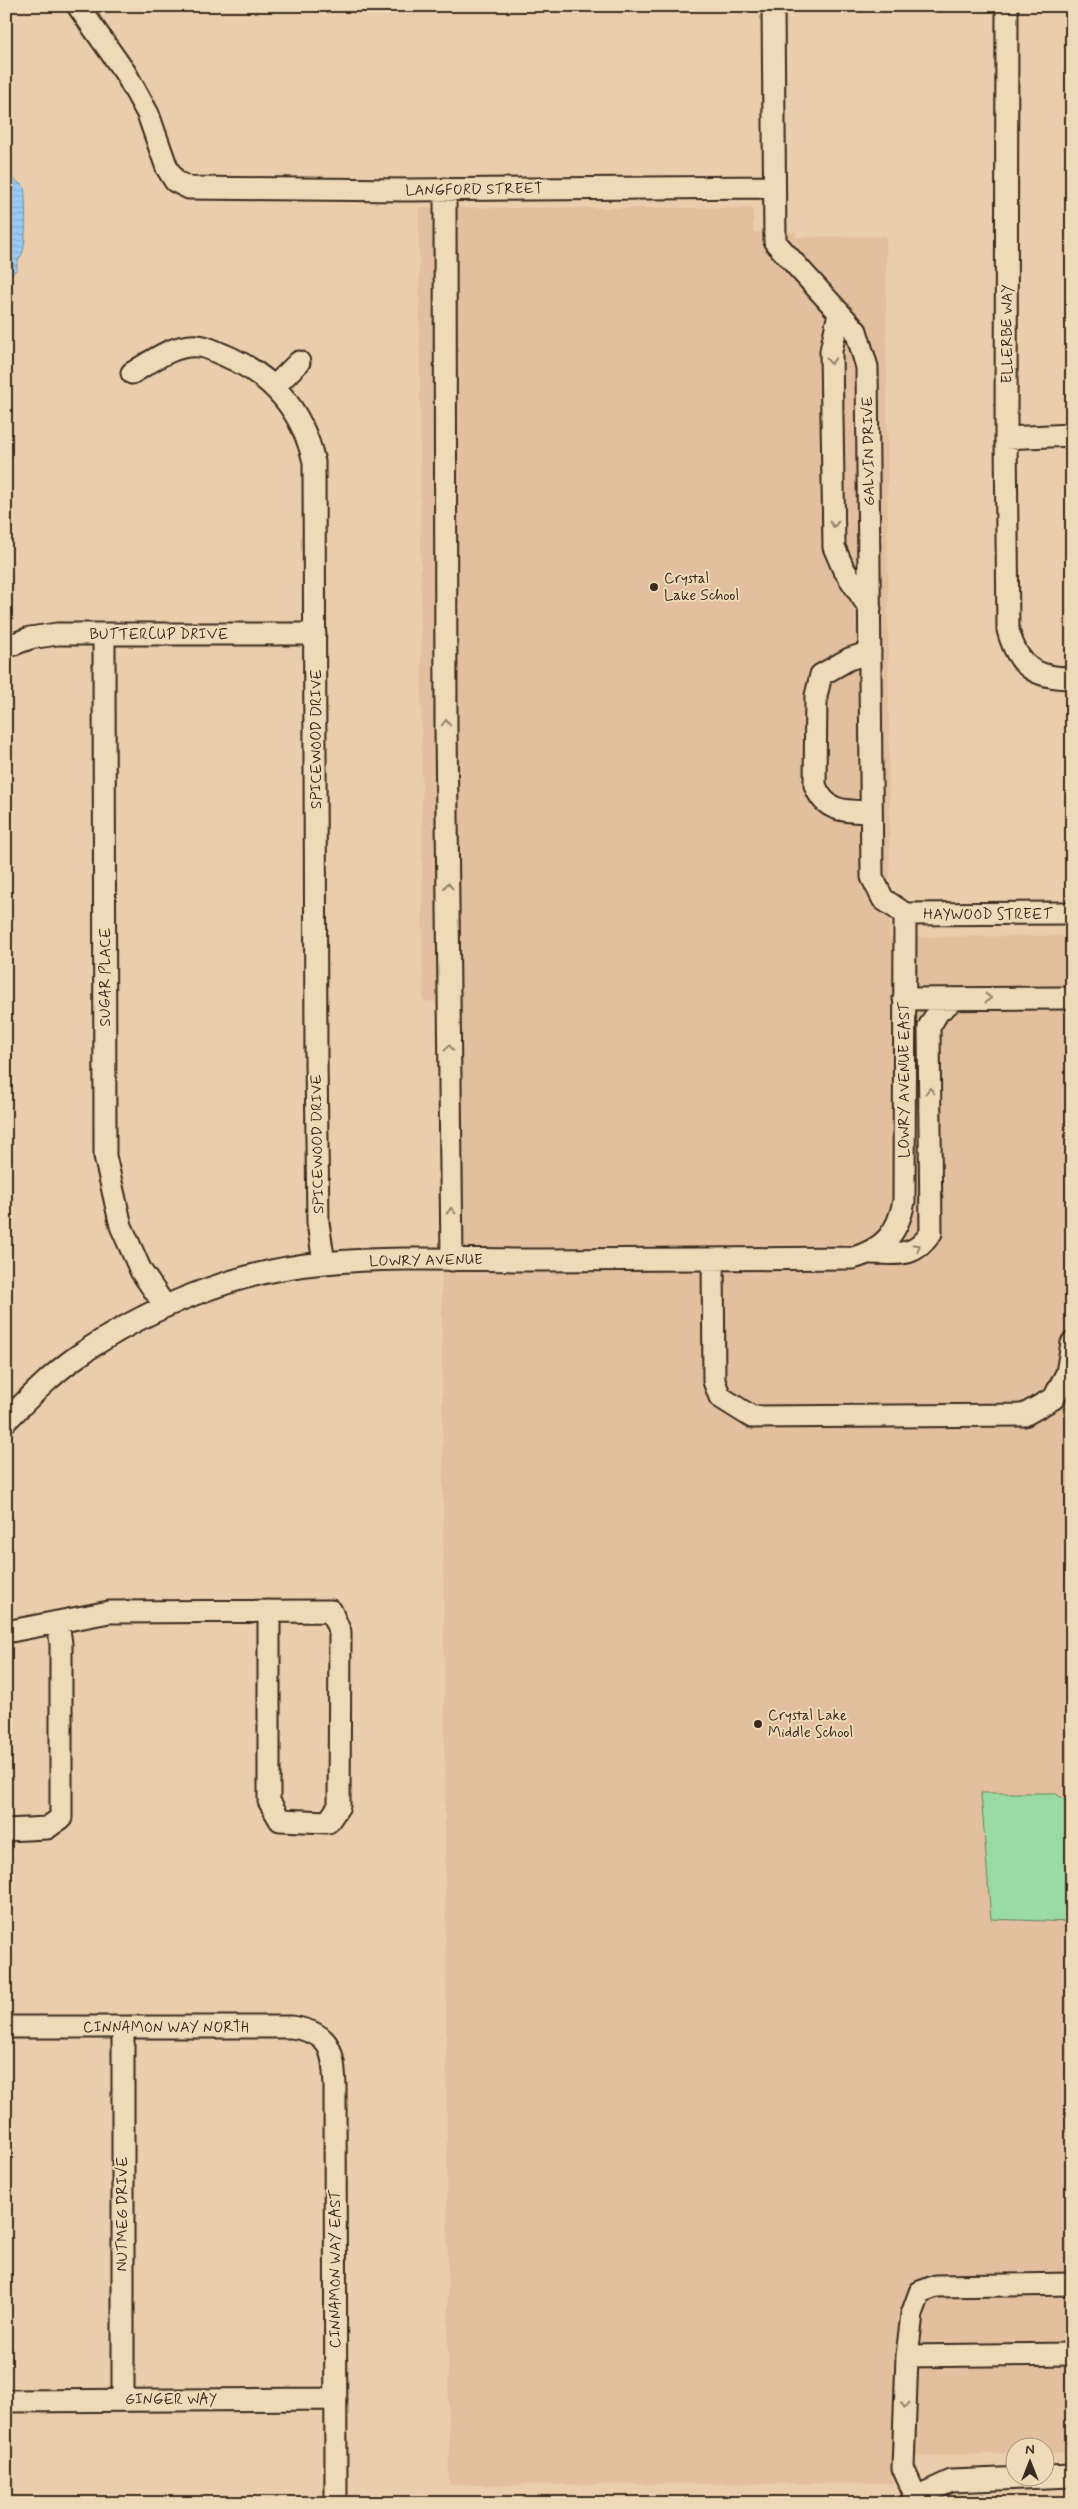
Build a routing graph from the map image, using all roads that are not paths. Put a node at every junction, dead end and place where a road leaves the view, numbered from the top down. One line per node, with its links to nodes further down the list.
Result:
1 (78, 6): 5 (street, LANGFORD STREET)
2 (773, 6): 4 (street, GALVIN DRIVE)
3 (1007, 6): 11 (street, ELLERBE WAY)
4 (774, 187): 5 (street, LANGFORD STREET); 6 (street, GALVIN DRIVE)
5 (444, 189): 26 (street, one-way to 5)
6 (839, 313): 12 (street, GALVIN DRIVE); 12 (street, one-way to 12)
7 (299, 362): 9 (street)
8 (132, 373): 9 (street, SPICEWOOD DRIVE)
9 (275, 386): 14 (street, SPICEWOOD DRIVE)
10 (1072, 436): 11 (street)
11 (1006, 438): 17 (street, ELLERBE WAY)
12 (870, 608): 16 (street, GALVIN DRIVE)
13 (104, 634): 14 (street, BUTTERCUP DRIVE); 15 (street, BUTTERCUP DRIVE); 28 (street, SUGAR PLACE)
14 (315, 634): 27 (street, SPICEWOOD DRIVE)
15 (6, 647)
16 (870, 652): 18 (street, GALVIN DRIVE); 18 (street)
17 (1072, 678)
18 (871, 812): 19 (street, GALVIN DRIVE)
19 (904, 914): 20 (street, HAYWOOD STREET); 22 (street, LOWRY AVENUE EAST)
20 (1072, 914)
21 (1072, 998): 23 (street, one-way to 21)
22 (904, 999): 23 (street); 24 (street, LOWRY AVENUE EAST)
23 (954, 999): 24 (street, LOWRY AVENUE, one-way to 23)
24 (878, 1247): 25 (street, LOWRY AVENUE)
25 (713, 1259): 26 (street, LOWRY AVENUE); 29 (street)
26 (452, 1260): 27 (street, LOWRY AVENUE)
27 (324, 1263): 28 (street, LOWRY AVENUE)
28 (165, 1306): 30 (street, LOWRY AVENUE)
29 (1072, 1343)
30 (6, 1421)
31 (269, 1611): 31 (street); 32 (street)
32 (58, 1622): 33 (street); 34 (street)
33 (6, 1632)
34 (6, 1830)
35 (6, 2028): 36 (street, CINNAMON WAY NORTH)
36 (123, 2028): 37 (street, CINNAMON WAY NORTH); 41 (street, NUTMEG DRIVE)
37 (324, 2038): 42 (street, CINNAMON WAY EAST)
38 (1072, 2284): 40 (street)
39 (1072, 2354): 40 (street)
40 (907, 2356): 45 (street, one-way to 45)
41 (122, 2399): 42 (street, GINGER WAY); 43 (street, GINGER WAY)
42 (336, 2399): 46 (street, CINNAMON WAY EAST)
43 (6, 2401)
44 (1072, 2476): 45 (street)
45 (913, 2500)
46 (336, 2503)

